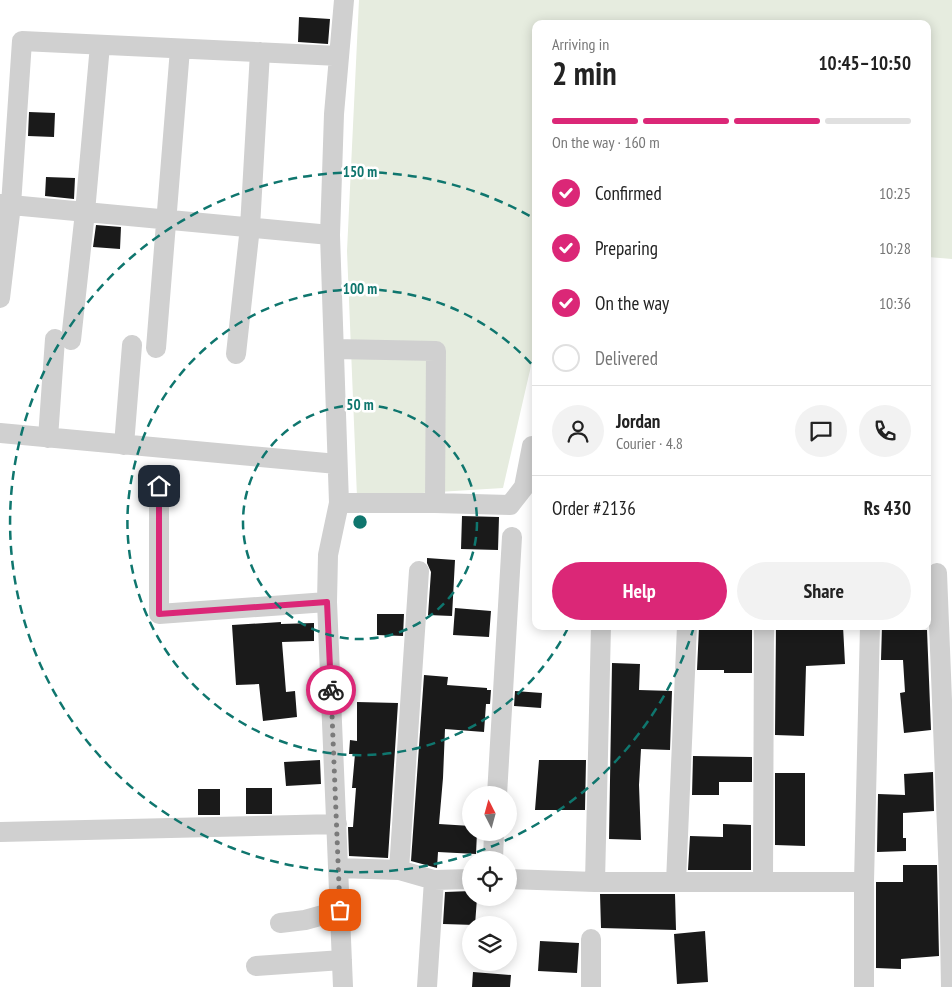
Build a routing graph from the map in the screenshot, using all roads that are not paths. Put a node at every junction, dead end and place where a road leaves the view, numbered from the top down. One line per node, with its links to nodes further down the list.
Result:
1 (344, 0): 5 (street)
2 (100, 45): 3 (street); 6 (street); 7 (street)
3 (180, 49): 4 (street); 8 (street)
4 (260, 52): 5 (street); 9 (street)
5 (339, 56): 10 (street)
6 (5, 205): 7 (street); 11 (street)
7 (85, 212): 8 (street); 17 (street)
8 (167, 220): 9 (street); 13 (street)
9 (250, 227): 10 (street); 15 (street)
10 (330, 235): 14 (street)
11 (0, 298)
12 (132, 345): 18 (street)
13 (156, 348)
14 (335, 349): 20 (street); 23 (street)
15 (236, 354)
16 (0, 433): 17 (street)
17 (48, 438): 18 (street)
18 (124, 445): 20 (street)
19 (532, 446): 23 (street)
20 (337, 464): 22 (street)
21 (159, 486): 27 (street)
22 (340, 503): 23 (street); 27 (street)
23 (435, 503)
24 (512, 537): 32 (street)
25 (419, 571): 36 (street)
26 (937, 573): 53 (street)
27 (327, 602): 33 (street)
28 (601, 630): 41 (street)
29 (687, 630): 42 (street)
30 (764, 630): 40 (street)
31 (870, 630): 43 (street)
32 (497, 786)
33 (337, 824): 34 (street); 35 (street)
34 (0, 832)
35 (339, 868): 36 (street); 44 (street)
36 (398, 870): 39 (street)
37 (462, 879): 39 (street)
38 (517, 879): 41 (street)
39 (434, 880): 50 (street)
40 (763, 881): 42 (street); 43 (street)
41 (595, 882): 42 (street)
42 (676, 882)
43 (864, 882): 52 (street)
44 (340, 910): 45 (street); 47 (street)
45 (280, 923)
46 (591, 938): 51 (street)
47 (342, 960): 48 (street); 49 (street)
48 (256, 966)
49 (343, 987)
50 (427, 987)
51 (591, 987)
52 (864, 987)
53 (951, 987)

